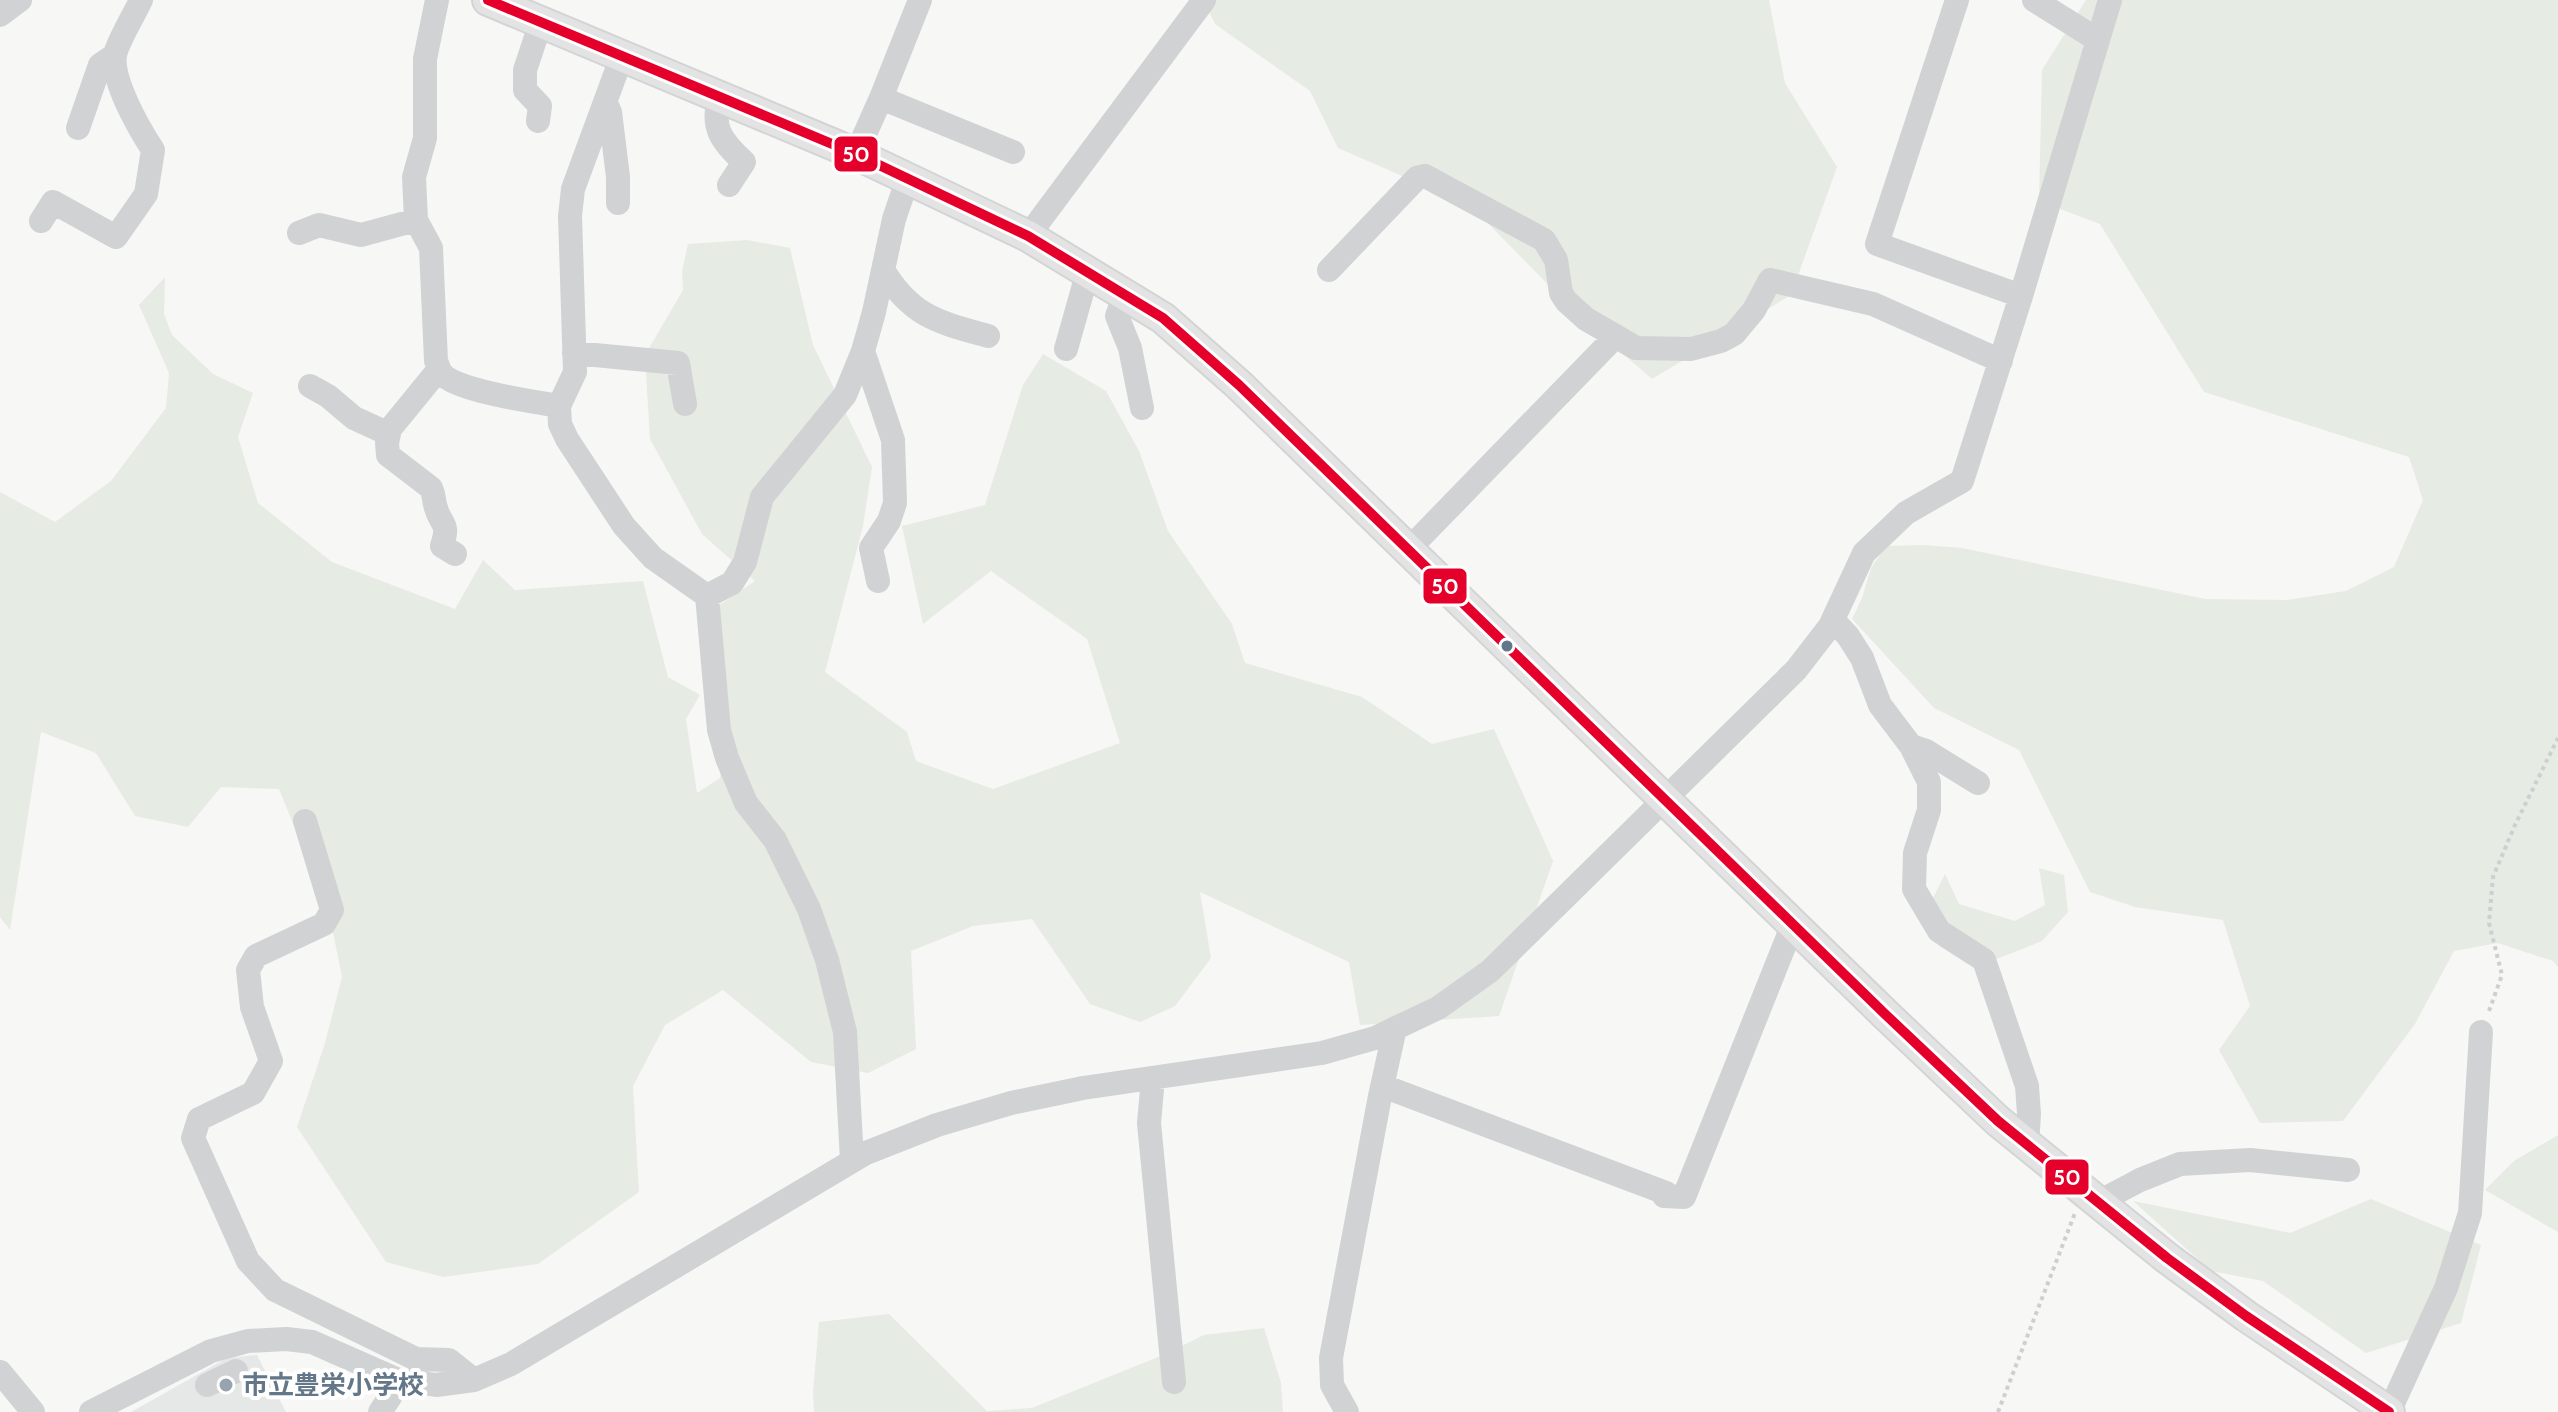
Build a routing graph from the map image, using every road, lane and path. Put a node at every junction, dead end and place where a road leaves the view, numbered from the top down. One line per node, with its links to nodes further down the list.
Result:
1 (20, 0): 10 (street)
2 (141, 0): 13 (street)
3 (437, 0): 25 (street)
4 (488, 0): 11 (main road)
5 (920, 0): 16 (street)
6 (1204, 0): 28 (street)
7 (1957, 0): 33 (street)
8 (2034, 0): 12 (street)
9 (2110, 0): 12 (street)
10 (0, 15)
11 (541, 22): 14 (main road); 18 (street)
12 (2098, 40): 33 (street)
13 (115, 55): 19 (street); 26 (street)
14 (622, 56): 15 (main road); 17 (street)
15 (720, 97): 21 (main road); 23 (street)
16 (881, 98): 20 (street); 21 (street)
17 (606, 103): 24 (street); 38 (street)
18 (538, 121)
19 (78, 128)
20 (1013, 152)
21 (856, 154): 22 (main road)
22 (908, 178): 28 (main road); 29 (street)
23 (729, 185)
24 (618, 203)
25 (416, 220): 27 (street); 40 (street)
26 (41, 221)
27 (299, 233)
28 (1028, 236): 31 (main road)
29 (883, 270): 34 (street); 37 (street)
30 (1329, 270): 35 (street)
31 (1088, 271): 32 (main road); 36 (street)
32 (1125, 294): 44 (street); 46 (main road)
33 (2021, 296): 39 (street)
34 (988, 336)
35 (1615, 337): 39 (street); 46 (street)
36 (1066, 349)
37 (863, 351): 48 (street); 49 (street)
38 (574, 353): 42 (street); 43 (street)
39 (2001, 361): 50 (street)
40 (439, 369): 43 (street); 45 (street)
41 (310, 386): 45 (street)
42 (685, 404)
43 (559, 406): 49 (street)
44 (1142, 408)
45 (389, 434): 47 (street)
46 (1408, 550): 54 (main road)
47 (455, 554)
48 (878, 581)
49 (707, 596): 62 (street)
50 (1833, 620): 52 (street); 54 (street)
51 (2558, 738): 58 (path)
52 (1911, 746): 53 (street); 61 (street)
53 (1978, 783)
54 (1663, 799): 56 (main road); 57 (street)
55 (305, 821): 69 (street)
56 (1793, 924): 60 (street); 61 (main road)
57 (1395, 1028): 59 (street); 60 (street)
58 (2481, 1032): 76 (street)
59 (1153, 1078): 62 (street); 70 (street)
60 (1383, 1086): 74 (street)
61 (2027, 1145): 64 (main road)
62 (852, 1161): 69 (street)
63 (2348, 1170): 64 (street)
64 (2092, 1199): 75 (path); 76 (main road)
65 (211, 1351): 67 (street); 68 (street); 72 (street)
66 (0, 1372): 71 (street)
67 (222, 1378)
68 (396, 1379): 69 (street); 73 (street)
69 (474, 1380)
70 (1174, 1382)
71 (33, 1412)
72 (91, 1412)
73 (380, 1412)
74 (1347, 1412)
75 (1998, 1412)
76 (2389, 1412)

